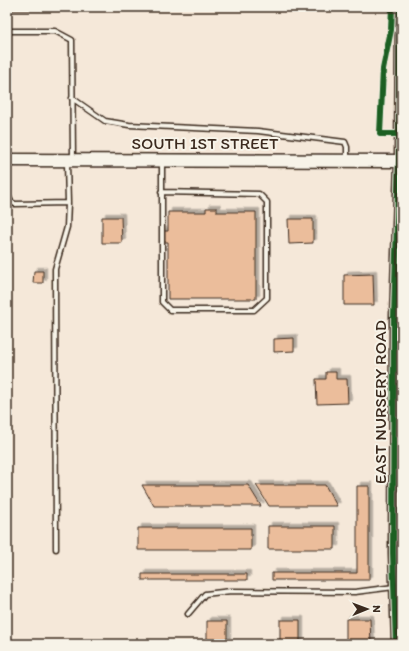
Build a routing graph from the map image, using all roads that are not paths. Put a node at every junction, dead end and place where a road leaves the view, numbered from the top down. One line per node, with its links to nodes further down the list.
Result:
1 (400, 7): 8 (street, EAST NURSERY ROAD)
2 (7, 31): 3 (lane)
3 (72, 98): 5 (lane); 7 (lane)
4 (7, 160): 5 (main road, SOUTH 1ST STREET); 10 (lane)
5 (70, 160): 6 (main road, SOUTH 1ST STREET); 10 (lane)
6 (162, 160): 7 (main road, SOUTH 1ST STREET); 9 (lane)
7 (347, 161): 8 (main road, SOUTH 1ST STREET)
8 (400, 161): 12 (street, EAST NURSERY ROAD)
9 (161, 192): 9 (lane)
10 (68, 203): 11 (lane)
11 (56, 550)
12 (394, 587): 13 (lane); 14 (street, EAST NURSERY ROAD)
13 (188, 614)
14 (394, 616): 15 (lane); 16 (street, EAST NURSERY ROAD)
15 (402, 621)
16 (396, 644)

